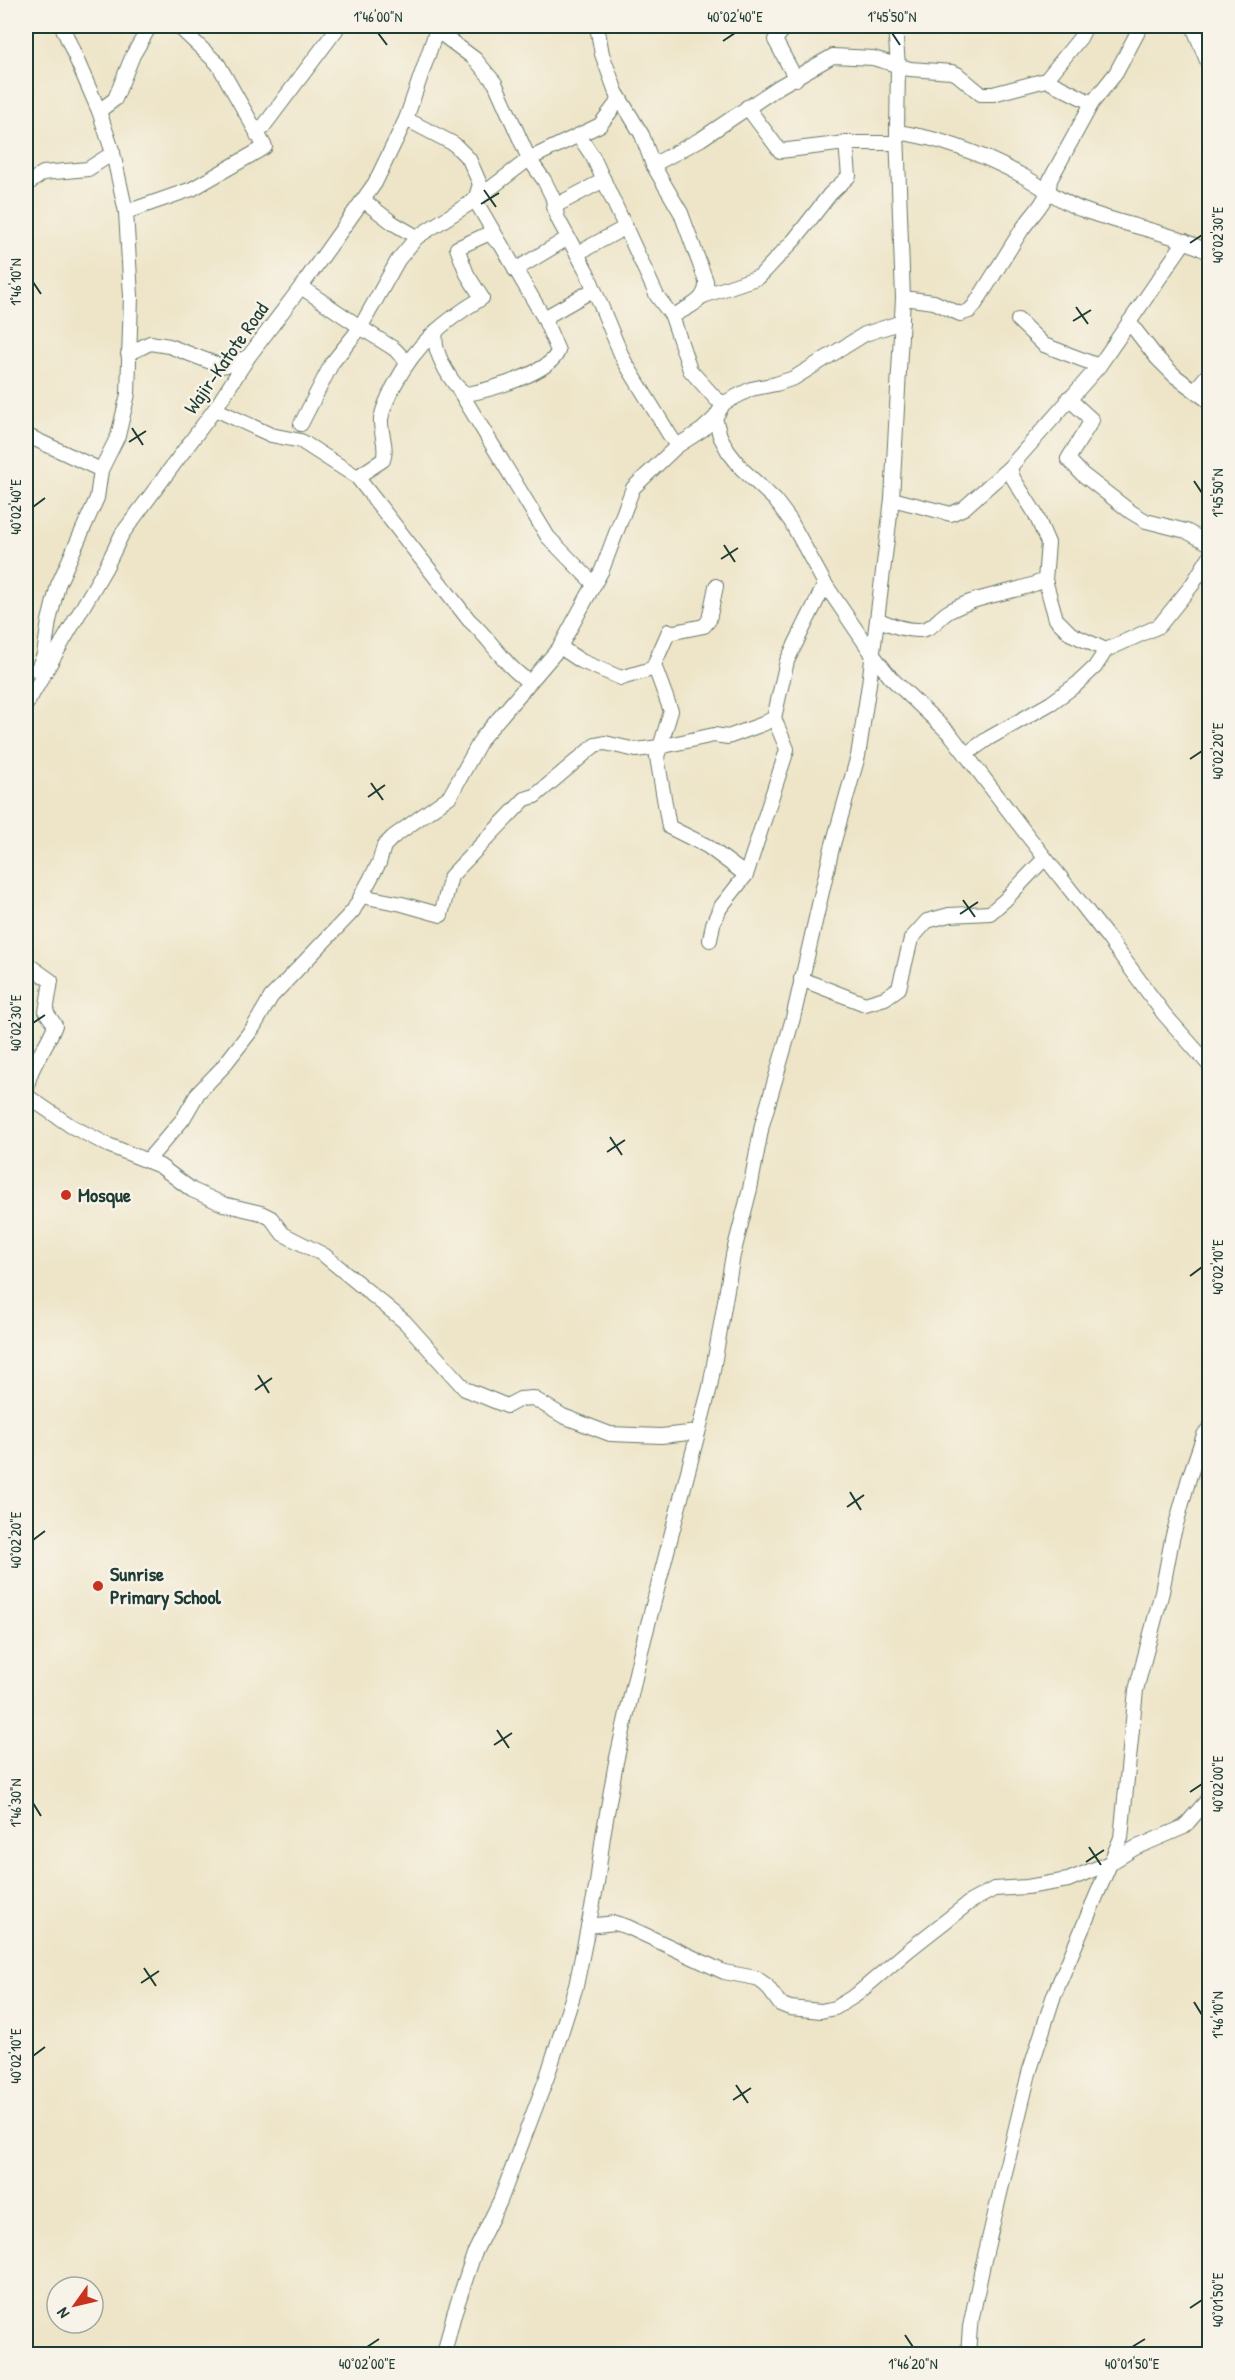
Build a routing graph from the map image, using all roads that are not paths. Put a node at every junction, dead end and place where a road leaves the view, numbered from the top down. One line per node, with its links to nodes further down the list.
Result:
1 (62, 26): 19 (street)
2 (150, 26): 19 (street)
3 (178, 26): 21 (street)
4 (337, 26): 21 (street)
5 (597, 26): 16 (street)
6 (786, 26): 14 (street)
7 (895, 26): 12 (street)
8 (1086, 26): 15 (street)
9 (1141, 26): 17 (street)
10 (1193, 26): 13 (street)
11 (437, 28): 20 (street, Wajir-Katote Road); 26 (street)
12 (898, 66): 14 (street); 15 (street); 23 (street)
13 (1209, 68)
14 (796, 79): 18 (street)
15 (1046, 80): 17 (street)
16 (620, 99): 22 (street); 27 (street)
17 (1092, 103): 30 (street)
18 (747, 107): 24 (street); 27 (street)
19 (99, 111): 25 (street)
20 (406, 119): 31 (street); 32 (street, Wajir-Katote Road)
21 (256, 135): 34 (street)
22 (579, 136): 26 (street); 28 (street)
23 (897, 138): 24 (street); 30 (street); 45 (street)
24 (846, 143): 44 (street)
25 (113, 153): 29 (street); 34 (street)
26 (529, 159): 31 (street); 33 (street)
27 (652, 165): 44 (street)
28 (603, 180): 33 (street); 35 (street)
29 (26, 184)
30 (1049, 191): 38 (street); 45 (street)
31 (475, 200): 36 (street); 41 (street)
32 (364, 201): 36 (street); 42 (street, Wajir-Katote Road)
33 (554, 207): 37 (street)
34 (126, 212): 53 (street)
35 (626, 227): 39 (street); 46 (street)
36 (417, 237): 51 (street)
37 (568, 238): 39 (street); 41 (street)
38 (1185, 241): 40 (street); 50 (street)
39 (578, 253): 43 (street)
40 (1209, 253)
41 (515, 270): 47 (street); 52 (street)
42 (301, 287): 51 (street); 54 (street, Wajir-Katote Road)
43 (593, 290): 47 (street); 67 (street)
44 (703, 296): 46 (street)
45 (903, 298): 49 (street)
46 (672, 316): 62 (street)
47 (544, 318): 58 (street)
48 (1018, 320): 56 (street)
49 (902, 322): 62 (street); 71 (street)
50 (1129, 322): 56 (street); 59 (street)
51 (360, 328): 55 (street); 65 (street)
52 (436, 331): 55 (street); 58 (street)
53 (128, 354): 54 (street); 69 (street)
54 (249, 356): 63 (street, Wajir-Katote Road)
55 (407, 361): 70 (street)
56 (1099, 366): 60 (street)
57 (1209, 372): 59 (street)
58 (459, 390): 75 (street)
59 (1195, 390): 61 (street)
60 (1068, 398): 68 (street); 72 (street)
61 (1209, 402)
62 (724, 403): 64 (street)
63 (214, 409): 70 (street); 85 (street, Wajir-Katote Road)
64 (715, 418): 67 (street); 76 (street)
65 (301, 424)
66 (26, 435): 69 (street)
67 (677, 446): 75 (street)
68 (1010, 467): 71 (street); 74 (street)
69 (101, 470): 84 (street)
70 (357, 477): 83 (street)
71 (892, 499): 78 (street)
72 (1209, 544)
73 (1209, 556): 80 (street)
74 (1046, 580): 78 (street); 80 (street)
75 (594, 584): 79 (street)
76 (825, 584): 81 (street); 86 (street)
77 (716, 586): 82 (street)
78 (877, 619): 81 (street)
79 (560, 647): 82 (street); 83 (street)
80 (1106, 650): 88 (street)
81 (873, 655): 88 (street); 94 (street)
82 (655, 668): 87 (street)
83 (530, 682): 91 (street)
84 (26, 699)
85 (26, 705)
86 (774, 718): 87 (street); 90 (street)
87 (659, 747): 90 (street); 91 (street)
88 (966, 754): 89 (street)
89 (1045, 858): 94 (street); 95 (street)
90 (746, 875): 92 (street)
91 (361, 896): 96 (street)
92 (710, 940)
93 (26, 963): 96 (street)
94 (801, 979): 98 (street)
95 (1209, 1066)
96 (147, 1161): 98 (street)
97 (1209, 1427): 100 (street)
98 (698, 1432): 101 (street)
99 (1209, 1797): 100 (street)
100 (1112, 1862): 101 (street); 103 (street)
101 (588, 1926): 102 (street)
102 (444, 2355)
103 (969, 2355)

